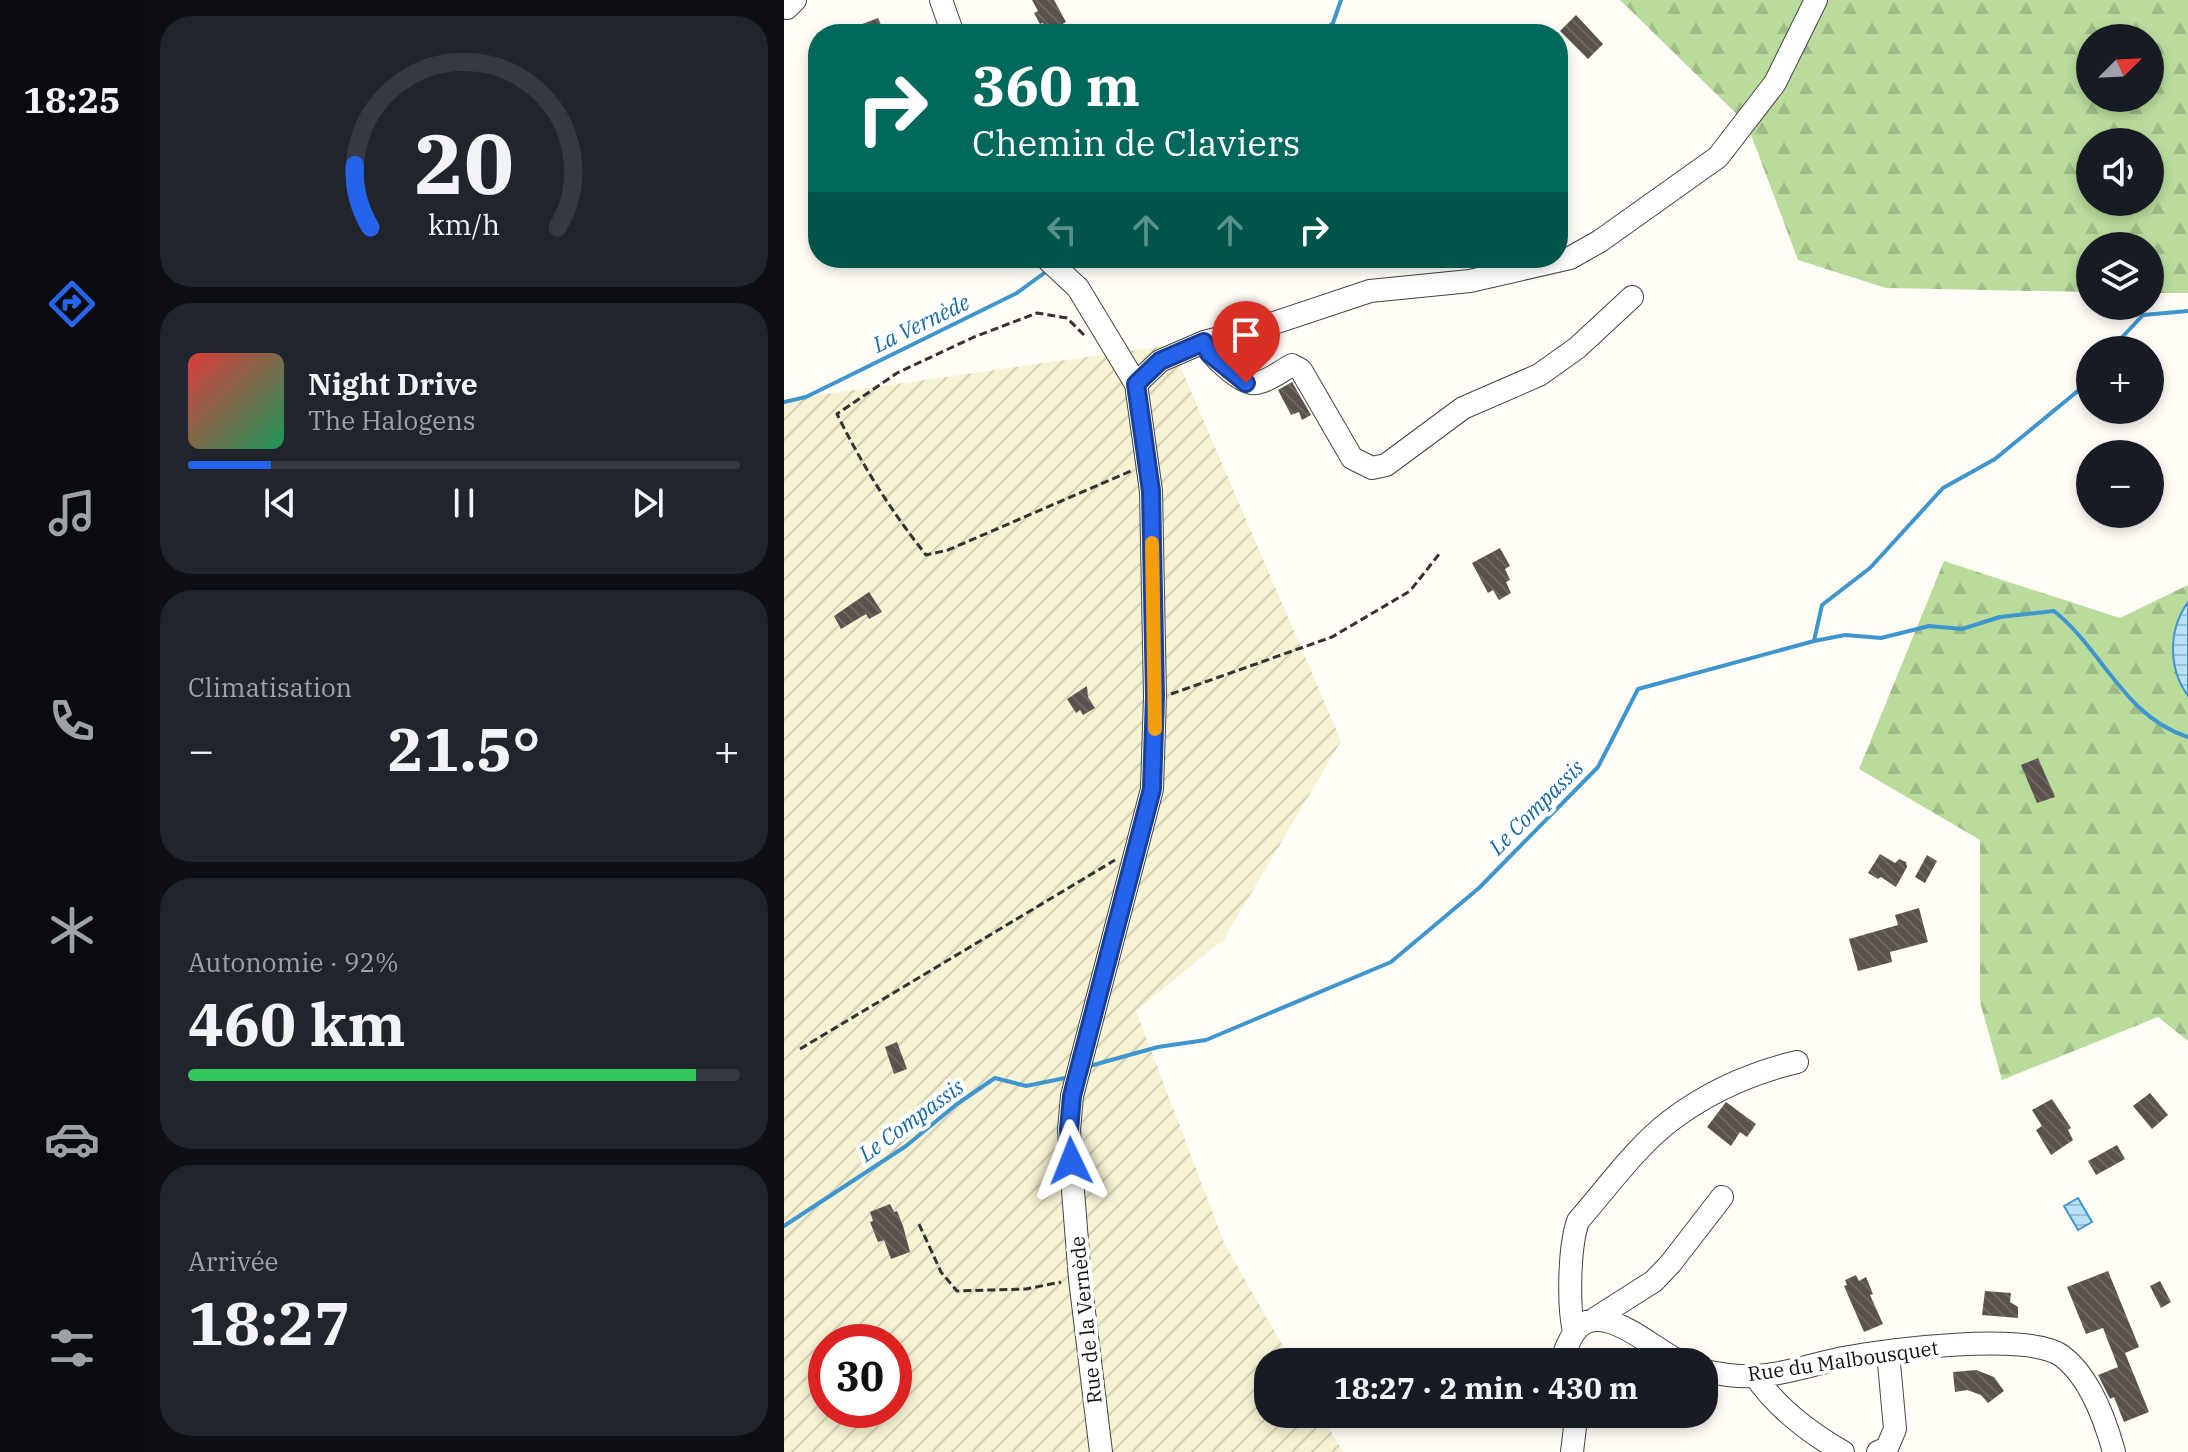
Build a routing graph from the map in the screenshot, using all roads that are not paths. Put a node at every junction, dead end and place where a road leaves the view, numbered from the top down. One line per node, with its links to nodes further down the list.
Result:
1 (941, 0): 3 (street)
2 (1816, 0): 4 (street)
3 (949, 24)
4 (1568, 258)
5 (1057, 268): 9 (street)
6 (1527, 268): 8 (street)
7 (1632, 297): 8 (street)
8 (1204, 342): 9 (street)
9 (1136, 384): 20 (street, Rue de la Vernède)
10 (1797, 1062): 13 (street)
11 (1722, 1197): 12 (street)
12 (1596, 1318): 13 (street); 15 (street)
13 (1574, 1332): 14 (street)
14 (1566, 1348)
15 (1658, 1348)
16 (1888, 1352): 18 (street, Rue du Malbousquet); 23 (street); 24 (street, Rue du Malbousquet)
17 (1718, 1374): 18 (street, Rue du Malbousquet)
18 (1755, 1376): 22 (street)
19 (1575, 1428): 21 (street)
20 (1101, 1452)
21 (1572, 1452)
22 (1843, 1452)
23 (1878, 1452)
24 (2114, 1452)

